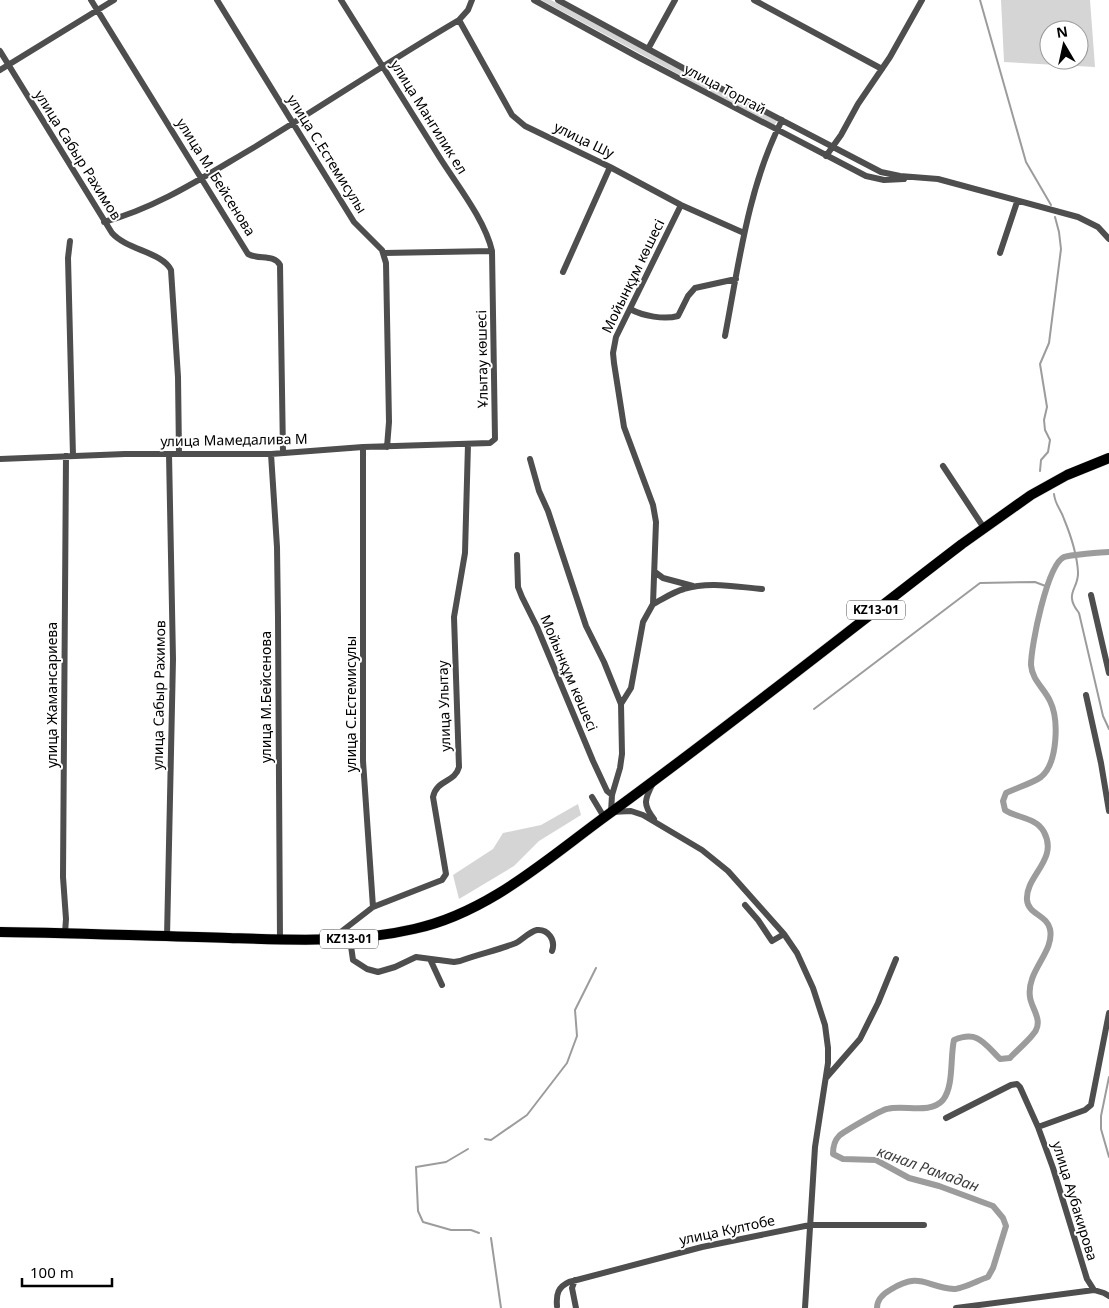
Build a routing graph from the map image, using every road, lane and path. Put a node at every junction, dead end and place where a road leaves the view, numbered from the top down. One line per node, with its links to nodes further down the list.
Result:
1 (91, 0): 11 (street, улица М. Бейсенова)
2 (114, 0): 11 (street)
3 (217, 0): 20 (street, улица С.Естемисулы)
4 (341, 0): 16 (street, улица Мангилик ел)
5 (472, 0): 12 (street)
6 (534, 0): 21 (street, улица Торгай)
7 (558, 0): 13 (street, улица Торгай)
8 (675, 0): 13 (street)
9 (754, 0): 17 (street)
10 (922, 0): 17 (street)
11 (97, 10): 15 (street); 26 (street, улица М. Бейсенова)
12 (459, 20): 16 (street); 24 (street, улица Шу)
13 (648, 49): 19 (street, улица Торгай)
14 (0, 51): 15 (street, улица Сабыр Рахимов)
15 (8, 65): 18 (street); 29 (street, улица Сабыр Рахимов)
16 (382, 66): 20 (street); 33 (street, улица Мангилик ел)
17 (882, 69): 22 (street)
18 (0, 70)
19 (782, 120): 21 (street); 22 (street, улица Торгай)
20 (293, 123): 26 (street); 35 (street, улица С.Естемисулы)
21 (777, 130): 23 (street, улица Торгай); 30 (street)
22 (832, 146): 23 (street); 25 (street, улица Торгай)
23 (826, 156): 25 (street, улица Торгай)
24 (610, 167): 28 (street, улица Шу); 36 (street)
25 (910, 177): 27 (street, улица Торгай)
26 (202, 178): 29 (street); 43 (street, улица М. Бейсенова)
27 (1017, 202): 31 (street, улица Торгай); 34 (street)
28 (680, 205): 30 (street, улица Шу); 38 (street, Мойынқұм көшесі)
29 (104, 222): 45 (street, улица Сабыр Рахимов)
30 (744, 233): 37 (street)
31 (1109, 239)
32 (70, 241): 47 (street, улица Жамансариева)
33 (492, 251): 35 (street); 40 (street, Ұлытау көшесі)
34 (1000, 252)
35 (384, 253): 42 (street)
36 (563, 272)
37 (736, 279): 38 (street); 39 (street)
38 (630, 309): 54 (street, Мойынқұм көшесі)
39 (725, 336)
40 (468, 444): 42 (street, улица Мамедалива М); 69 (street, улица Улытау)
41 (363, 447): 42 (street, улица Мамедалива М); 43 (street, улица Мамедалива М); 69 (street, улица С.Естемисулы)
42 (387, 447)
43 (283, 453): 46 (street, улица Мамедалива М)
44 (169, 454): 45 (street, улица Мамедалива М); 47 (street, улица Мамедалива М); 73 (street, улица Сабыр Рахимов)
45 (179, 454): 46 (street, улица Мамедалива М)
46 (271, 454): 75 (street, улица М.Бейсенова)
47 (70, 456): 50 (street, улица Мамедалива М); 71 (street, улица Жамансариева)
48 (1109, 458): 52 (highway, KZ13-01)
49 (530, 459): 61 (street)
50 (0, 460)
51 (944, 466): 52 (street)
52 (984, 528): 62 (highway, KZ13-01)
53 (517, 555): 63 (street, Мойынқұм көшесі)
54 (654, 572): 55 (street); 58 (street, Мойынқұм көшесі)
55 (695, 586): 56 (street); 58 (street)
56 (762, 589)
57 (1091, 595): 59 (street)
58 (653, 604): 61 (street, Мойынқұм көшесі)
59 (1109, 673)
60 (1086, 695): 65 (street)
61 (621, 704): 63 (street, Мойынқұм көшесі)
62 (654, 781): 66 (highway, KZ13-01); 67 (street)
63 (612, 795): 66 (street, Мойынқұм көшесі)
64 (592, 797): 66 (street)
65 (1109, 811)
66 (608, 815): 67 (street); 74 (highway, KZ13-01)
67 (656, 822): 72 (street)
68 (745, 905): 72 (street)
69 (373, 906): 76 (street)
70 (0, 932): 71 (highway, KZ13-01)
71 (65, 933): 73 (highway, KZ13-01)
72 (784, 934): 82 (street)
73 (167, 937): 75 (highway, KZ13-01)
74 (350, 938): 76 (highway, KZ13-01); 78 (street)
75 (280, 939): 76 (highway, KZ13-01)
76 (332, 939)
77 (552, 951): 78 (street)
78 (430, 959): 80 (street)
79 (896, 959): 82 (street)
80 (442, 985)
81 (1109, 1013): 84 (street, улица Аубакирова)
82 (826, 1078): 85 (street)
83 (946, 1118): 84 (street, улица Аубакирова)
84 (1038, 1127): 88 (street, улица Аубакирова)
85 (810, 1225): 86 (street, улица Култобе); 87 (street, улица Култобе); 92 (street)
86 (924, 1225)
87 (575, 1280): 90 (street, улица Култобе); 91 (street)
88 (1094, 1290): 89 (street); 93 (street)
89 (1109, 1296)
90 (557, 1306)
91 (576, 1308)
92 (805, 1308)
93 (956, 1308)

